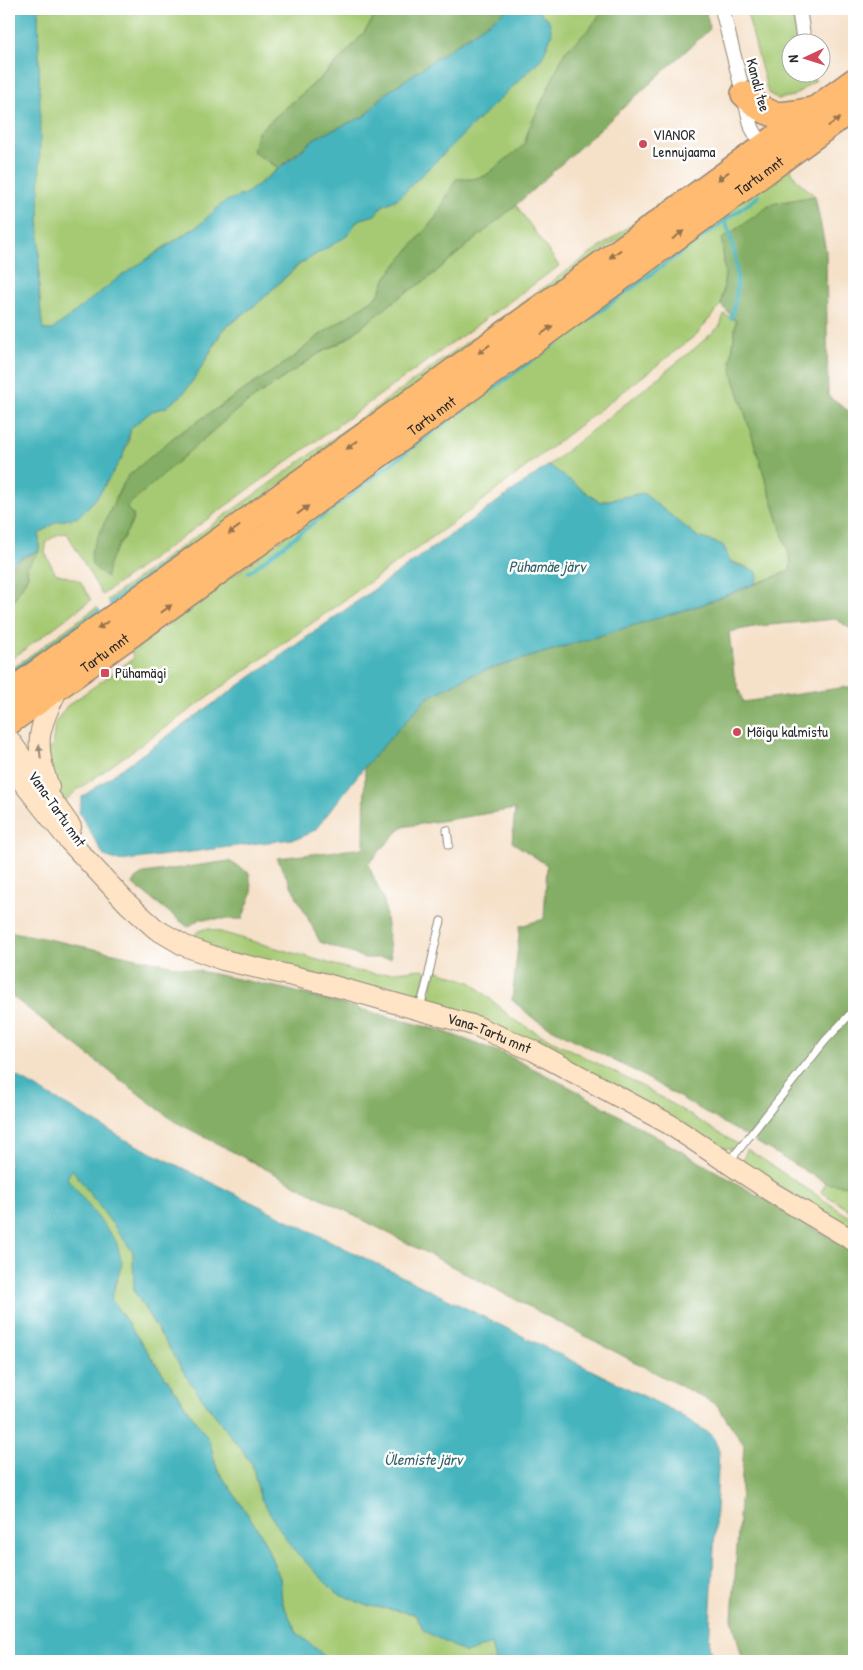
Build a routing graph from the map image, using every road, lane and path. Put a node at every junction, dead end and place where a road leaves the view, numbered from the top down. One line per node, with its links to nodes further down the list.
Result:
1 (722, 9): 5 (street, Kanali tee)
2 (799, 9): 3 (street)
3 (802, 32)
4 (852, 87): 6 (highway, Tartu mnt); 7 (highway, Tartu mnt, one-way to 4)
5 (744, 94): 6 (highway); 7 (street, Kanali tee)
6 (816, 109): 7 (highway, Tartu mnt)
7 (768, 156): 8 (highway, Tartu mnt, one-way to 7); 9 (highway, Tartu mnt, one-way to 9)
8 (59, 686): 10 (highway, Tartu mnt); 15 (street, one-way to 8)
9 (9, 693)
10 (9, 722)
11 (9, 740): 15 (street, Vana-Tartu mnt)
12 (9, 765): 14 (street, Vana-Tartu mnt)
13 (9, 782): 14 (street)
14 (30, 794): 18 (street, Vana-Tartu mnt)
15 (53, 799): 18 (street, Vana-Tartu mnt)
16 (447, 830): 17 (lane)
17 (449, 845)
18 (105, 879): 20 (street, Vana-Tartu mnt)
19 (441, 921): 20 (lane)
20 (419, 1009): 22 (street, Vana-Tartu mnt)
21 (854, 1010): 22 (lane)
22 (729, 1162): 23 (street, Vana-Tartu mnt)
23 (854, 1241)

